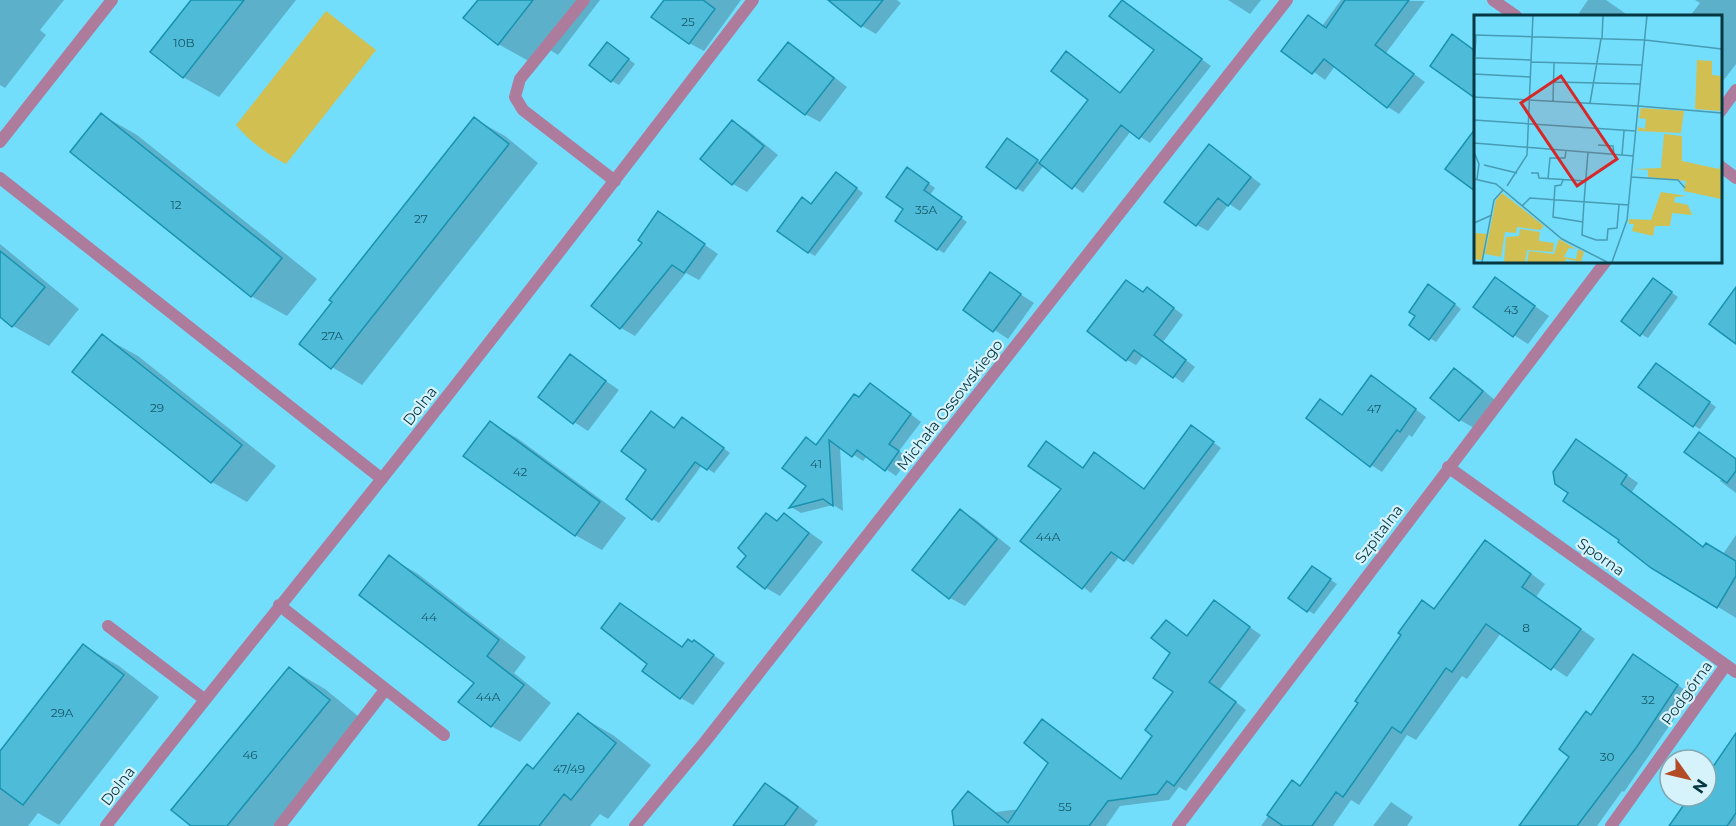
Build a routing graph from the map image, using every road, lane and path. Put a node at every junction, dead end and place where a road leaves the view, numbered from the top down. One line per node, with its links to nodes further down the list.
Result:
1 (112, 0): 9 (street)
2 (584, 0): 13 (street)
3 (753, 0): 13 (street, Dolna)
4 (1287, 0): 25 (street, Michała Ossowskiego)
5 (1493, 0): 6 (street)
6 (1515, 15)
7 (1736, 90): 8 (street)
8 (1721, 109)
9 (0, 142)
10 (1721, 167): 12 (street)
11 (0, 178): 16 (street)
12 (1736, 178)
13 (615, 182): 16 (street, Dolna)
14 (1605, 262): 15 (street, Szpitalna)
15 (1448, 467): 19 (street, Sporna); 26 (street, Szpitalna)
16 (382, 479): 17 (street, Dolna)
17 (279, 605): 20 (street); 21 (street, Dolna)
18 (108, 626): 21 (street)
19 (1731, 669): 27 (street, Podgórna)
20 (385, 690): 22 (street); 24 (street)
21 (204, 699): 23 (street, Dolna)
22 (444, 735)
23 (106, 826)
24 (280, 826)
25 (635, 826)
26 (1178, 826)
27 (1611, 826)

